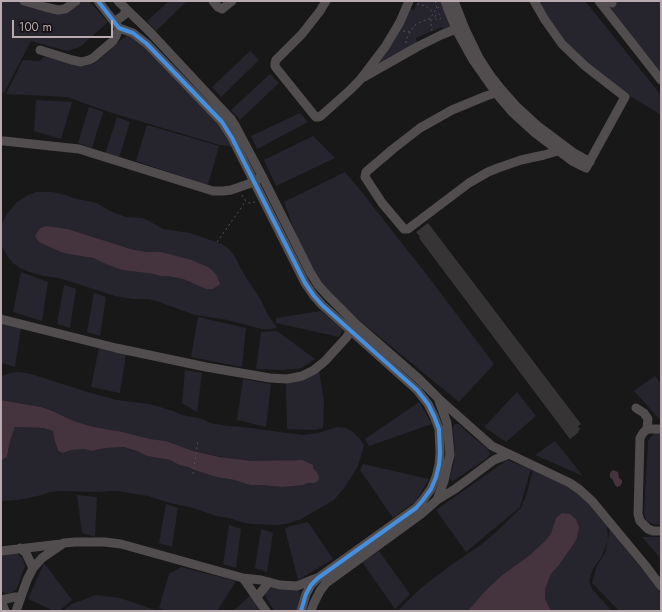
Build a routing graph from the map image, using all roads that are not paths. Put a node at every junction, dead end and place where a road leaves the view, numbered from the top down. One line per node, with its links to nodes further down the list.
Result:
1 (24, 1): 2 (street)
2 (76, 1)
3 (98, 1): 14 (street)
4 (118, 1): 13 (street)
5 (213, 1): 6 (street)
6 (232, 1)
7 (326, 1): 18 (street)
8 (454, 1): 19 (street)
9 (534, 1): 22 (street)
10 (599, 1): 17 (street)
11 (413, 2): 18 (street)
12 (444, 3): 15 (street)
13 (126, 9): 14 (street); 23 (street)
14 (116, 25): 16 (street); 24 (street)
15 (456, 29): 18 (street); 19 (street)
16 (40, 50)
17 (660, 79)
18 (360, 80)
19 (498, 91): 21 (street); 21 (street); 22 (street)
20 (1, 141): 24 (street)
21 (558, 151): 22 (street)
22 (588, 165)
23 (262, 176): 24 (street); 26 (street)
24 (254, 182): 27 (street)
25 (1, 319): 27 (street)
26 (356, 324): 27 (street); 28 (street)
27 (351, 332): 31 (street)
28 (438, 398): 30 (street); 31 (street)
29 (636, 408): 32 (street)
30 (460, 418): 31 (street); 34 (street)
31 (443, 426): 37 (street)
32 (647, 429): 33 (street); 40 (street)
33 (661, 429)
34 (492, 446): 35 (street); 36 (street)
35 (509, 454): 36 (street); 49 (street)
36 (494, 460): 38 (street)
37 (440, 479): 38 (street); 39 (street); 46 (street)
38 (455, 489): 39 (street)
39 (437, 500): 54 (street)
40 (661, 531)
41 (64, 543): 42 (street); 44 (street); 45 (street)
42 (20, 548): 43 (street); 44 (street)
43 (1, 551)
44 (33, 568): 51 (street)
45 (243, 578): 47 (street); 52 (street)
46 (318, 578): 48 (street); 50 (street)
47 (269, 582): 48 (street); 52 (street)
48 (297, 586): 50 (street)
49 (661, 586)
50 (306, 594): 54 (street); 58 (street)
51 (20, 597): 53 (street); 56 (street)
52 (257, 597): 57 (street)
53 (1, 600): 55 (street)
54 (312, 607)
55 (5, 611)
56 (16, 611)
57 (266, 611)
58 (301, 611)

